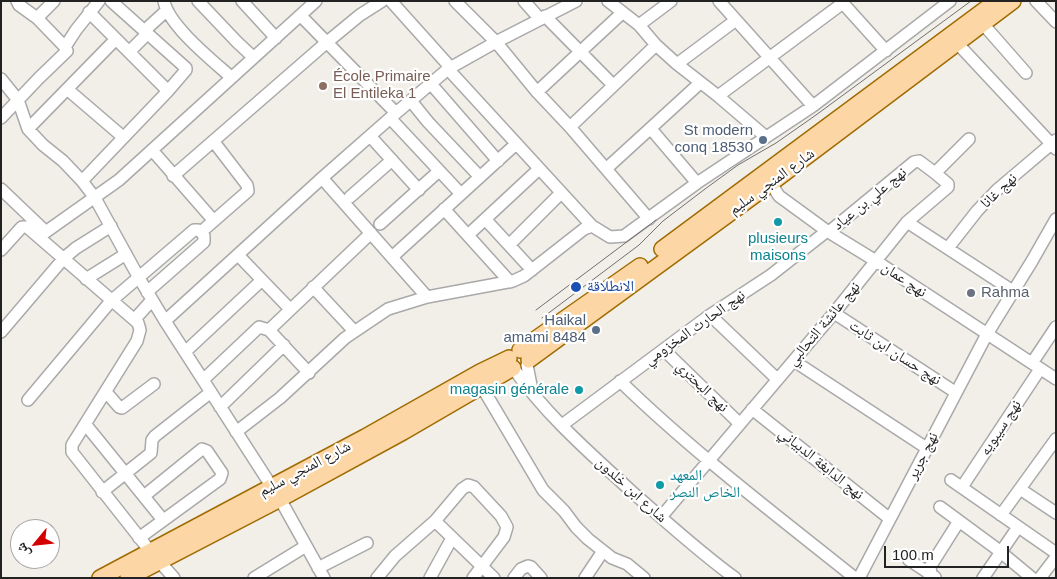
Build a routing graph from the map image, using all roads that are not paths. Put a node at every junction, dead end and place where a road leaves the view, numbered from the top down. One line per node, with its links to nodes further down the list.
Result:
1 (54, 1): 25 (street)
2 (99, 1): 22 (street)
3 (111, 1): 31 (street)
4 (198, 1): 42 (street)
5 (242, 1): 32 (street)
6 (316, 1): 24 (street)
7 (382, 1): 35 (street)
8 (391, 1): 45 (street)
9 (455, 1): 34 (street)
10 (524, 1): 26 (street)
11 (576, 1): 26 (street)
12 (608, 1): 23 (street)
13 (671, 1): 30 (street)
14 (719, 1): 27 (street)
15 (996, 1): 78 (main road, شارع المنجي سليم)
16 (1013, 1): 29 (main road, شارع المنجي سليم)
17 (1036, 1): 28 (street)
18 (17, 2): 25 (street)
19 (842, 2): 39 (street); 43 (street)
20 (942, 3): 39 (street)
21 (163, 4): 31 (street); 47 (street)
22 (89, 12): 33 (street); 38 (street)
23 (622, 13): 30 (street); 41 (street)
24 (301, 16): 32 (street); 35 (street)
25 (37, 18): 38 (street)
26 (543, 18): 34 (street); 41 (street)
27 (736, 20): 43 (street); 44 (street)
28 (1056, 22)
29 (983, 24): 36 (main road, شارع المنجي سليم); 46 (street)
30 (639, 25): 37 (street)
31 (146, 32): 40 (street); 53 (street)
32 (276, 38): 42 (street)
33 (116, 39): 40 (street); 52 (street)
34 (496, 42): 45 (street); 54 (street)
35 (326, 43): 59 (street); 68 (street)
36 (957, 43): 70 (street); 78 (main road, شارع المنجي سليم)
37 (656, 45): 44 (street); 51 (street)
38 (65, 47): 56 (street)
39 (886, 51): 58 (street)
40 (130, 52): 53 (street)
41 (580, 52): 51 (street); 54 (street)
42 (253, 57): 47 (street)
43 (769, 58): 55 (street); 58 (street)
44 (677, 64): 49 (street)
45 (450, 69): 50 (street); 69 (street)
46 (1026, 73)
47 (231, 77): 71 (street)
48 (1, 78): 56 (street)
49 (700, 83): 55 (street); 62 (street)
50 (431, 84): 57 (street); 73 (street)
51 (614, 86): 61 (street)
52 (67, 89): 63 (street); 65 (street)
53 (168, 91): 65 (street)
54 (537, 92): 61 (street)
55 (718, 96): 66 (street)
56 (18, 100): 60 (street); 63 (street)
57 (411, 101): 59 (street); 80 (street)
58 (813, 106): 66 (street)
59 (393, 115): 64 (street); 76 (street)
60 (1, 118)
61 (570, 127): 74 (street)
62 (651, 128): 74 (street); 83 (street)
63 (28, 129): 82 (street)
64 (370, 136): 72 (street); 81 (street)
65 (123, 137): 82 (street)
66 (766, 137): 83 (street)
67 (969, 139): 77 (street)
68 (214, 142): 79 (street); 94 (street)
69 (516, 144): 73 (street); 75 (street)
70 (1054, 144): 105 (street, نهج غانا)
71 (152, 150): 79 (street); 89 (street)
72 (392, 160): 85 (street); 88 (street)
73 (498, 161): 80 (street)
74 (607, 168): 91 (street)
75 (539, 169): 86 (street); 92 (street)
76 (439, 171): 85 (street); 87 (street)
77 (935, 173): 95 (street, نهج عائشة التحالبي); 100 (street, نهج علي بن عياد)
78 (773, 174): 100 (street, نهج عمان); 136 (main road, شارع المنجي سليم)
79 (173, 176): 94 (street)
80 (480, 177): 87 (street)
81 (322, 178): 101 (street); 108 (street)
82 (82, 181): 89 (street)
83 (697, 183): 91 (street)
84 (1, 189): 102 (street)
85 (419, 190): 96 (street)
86 (561, 193): 98 (street); 104 (street)
87 (461, 194): 90 (street)
88 (350, 196)
89 (95, 198): 97 (street); 102 (street)
90 (444, 209): 103 (street); 109 (street)
91 (649, 218): 98 (street)
92 (485, 219): 103 (street); 104 (street)
93 (1056, 219): 118 (street, نهج جرير)
94 (214, 221): 99 (street)
95 (907, 222): 105 (street); 111 (street, نهج عائشة التحالبي)
96 (380, 224)
97 (112, 226): 107 (street); 110 (street)
98 (592, 226): 112 (street)
99 (201, 232): 114 (street); 119 (street)
100 (828, 232): 111 (street, نهج عمان); 124 (street, نهج الحارث المخزومي)
101 (372, 233): 109 (street); 117 (street)
102 (43, 234): 106 (street); 110 (street)
103 (468, 236): 116 (street)
104 (509, 245): 112 (street)
105 (948, 248): 118 (street)
106 (1, 250)
107 (126, 254): 113 (street); 114 (street)
108 (238, 255): 115 (street); 126 (street)
109 (392, 256): 120 (street)
110 (64, 258): 113 (street); 130 (street)
111 (876, 261): 123 (street, نهج عائشة التحالبي); 131 (street, نهج عمان)
112 (532, 270): 116 (street)
113 (86, 278): 121 (street)
114 (138, 278): 119 (street); 121 (street)
115 (262, 280): 122 (street); 134 (street)
116 (510, 282): 120 (street)
117 (313, 287): 122 (street); 129 (street)
118 (1013, 291): 131 (street, نهج جرير)
119 (150, 296): 125 (street); 126 (street)
120 (427, 297): 129 (street)
121 (111, 301): 125 (street); 148 (street)
122 (290, 309): 128 (street)
123 (834, 313): 135 (street, نهج عائشة التحالبي); 147 (street, نهج حسان ابن ثابت)
124 (710, 316): 133 (street, نهج الحارث المخزومي); 140 (street)
125 (135, 319): 145 (street)
126 (165, 321): 134 (street)
127 (1056, 327): 137 (street, نهج سيبويه)
128 (269, 330): 132 (street); 141 (street)
129 (354, 331): 138 (street)
130 (1, 332)
131 (986, 334): 137 (street, نهج عمان); 147 (street, نهج جرير)
132 (284, 345): 138 (street); 149 (street)
133 (664, 350): 142 (street, نهج الحارث المخزومي); 151 (street, نهج البحتري)
134 (185, 352): 141 (street)
135 (794, 361): 140 (street, نهج عائشة التحالبي); 156 (street)
136 (519, 362): 144 (main road, شارع المنجي سليم); 153 (street, شارع ابن خلدون); 163 (main road, شارع المنجي سليم)
137 (1036, 366): 139 (street, نهج عمان); 160 (street, نهج سيبويه)
138 (309, 373): 154 (street)
139 (1056, 378)
140 (778, 379): 150 (street, نهج عائشة التحالبي)
141 (203, 380): 146 (street)
142 (620, 381): 153 (street, نهج الحارث المخزومي); 157 (street)
143 (154, 384): 145 (street)
144 (482, 387): 163 (main road, شارع المنجي سليم); 178 (street)
145 (106, 392): 152 (street)
146 (210, 392): 149 (street); 158 (street)
147 (955, 392): 156 (street, نهج جرير)
148 (28, 400)
149 (220, 407): 154 (street)
150 (752, 409): 151 (street, نهج عائشة التحالبي); 169 (street, نهج الدابغة الدبياني)
151 (739, 423): 157 (street, نهج عائشة التحالبي)
152 (86, 425): 158 (street); 162 (street)
153 (562, 425): 168 (street, شارع ابن خلدون)
154 (236, 432): 163 (street)
155 (1055, 442): 161 (street)
156 (928, 449): 169 (street, نهج جرير)
157 (709, 462): 168 (street, نهج عائشة التحالبي); 201 (street)
158 (126, 473): 162 (street); 164 (street)
159 (952, 480): 160 (street)
160 (962, 487): 167 (street)
161 (1020, 489): 166 (street); 167 (street)
162 (102, 492): 174 (street)
163 (276, 493): 177 (street); 181 (main road, شارع المنجي سليم)
164 (144, 496): 170 (street); 170 (street)
165 (940, 508): 172 (street)
166 (1056, 514)
167 (1001, 515): 173 (street)
168 (660, 517): 184 (street, شارع ابن خلدون)
169 (890, 519): 202 (street, نهج جرير)
170 (164, 520): 174 (street)
171 (436, 521): 175 (street); 183 (street); 191 (street)
172 (959, 522): 179 (street); 186 (street)
173 (1018, 527): 179 (street); 180 (street)
174 (139, 538): 181 (street)
175 (452, 538): 183 (street); 192 (street)
176 (367, 543): 185 (street)
177 (306, 546): 185 (street); 190 (street)
178 (603, 551): 197 (street); 198 (street)
179 (1001, 553): 203 (street); 204 (street)
180 (1056, 555): 205 (street)
181 (154, 556): 187 (main road, شارع المنجي سليم); 188 (main road, شارع المنجي سليم); 189 (street)
182 (909, 560): 186 (street)
183 (481, 566): 193 (street); 194 (street)
184 (721, 568): 199 (street); 200 (street, شارع ابن خلدون)
185 (321, 573)
186 (932, 577)
187 (100, 578)
188 (128, 578)
189 (174, 578)
190 (254, 578)
191 (377, 578)
192 (430, 578)
193 (474, 578)
194 (494, 578)
195 (514, 578): 196 (street)
196 (541, 578)
197 (585, 578)
198 (644, 578)
199 (714, 578)
200 (735, 578)
201 (855, 578)
202 (859, 578)
203 (983, 578)
204 (1032, 578)
205 (1040, 578)

